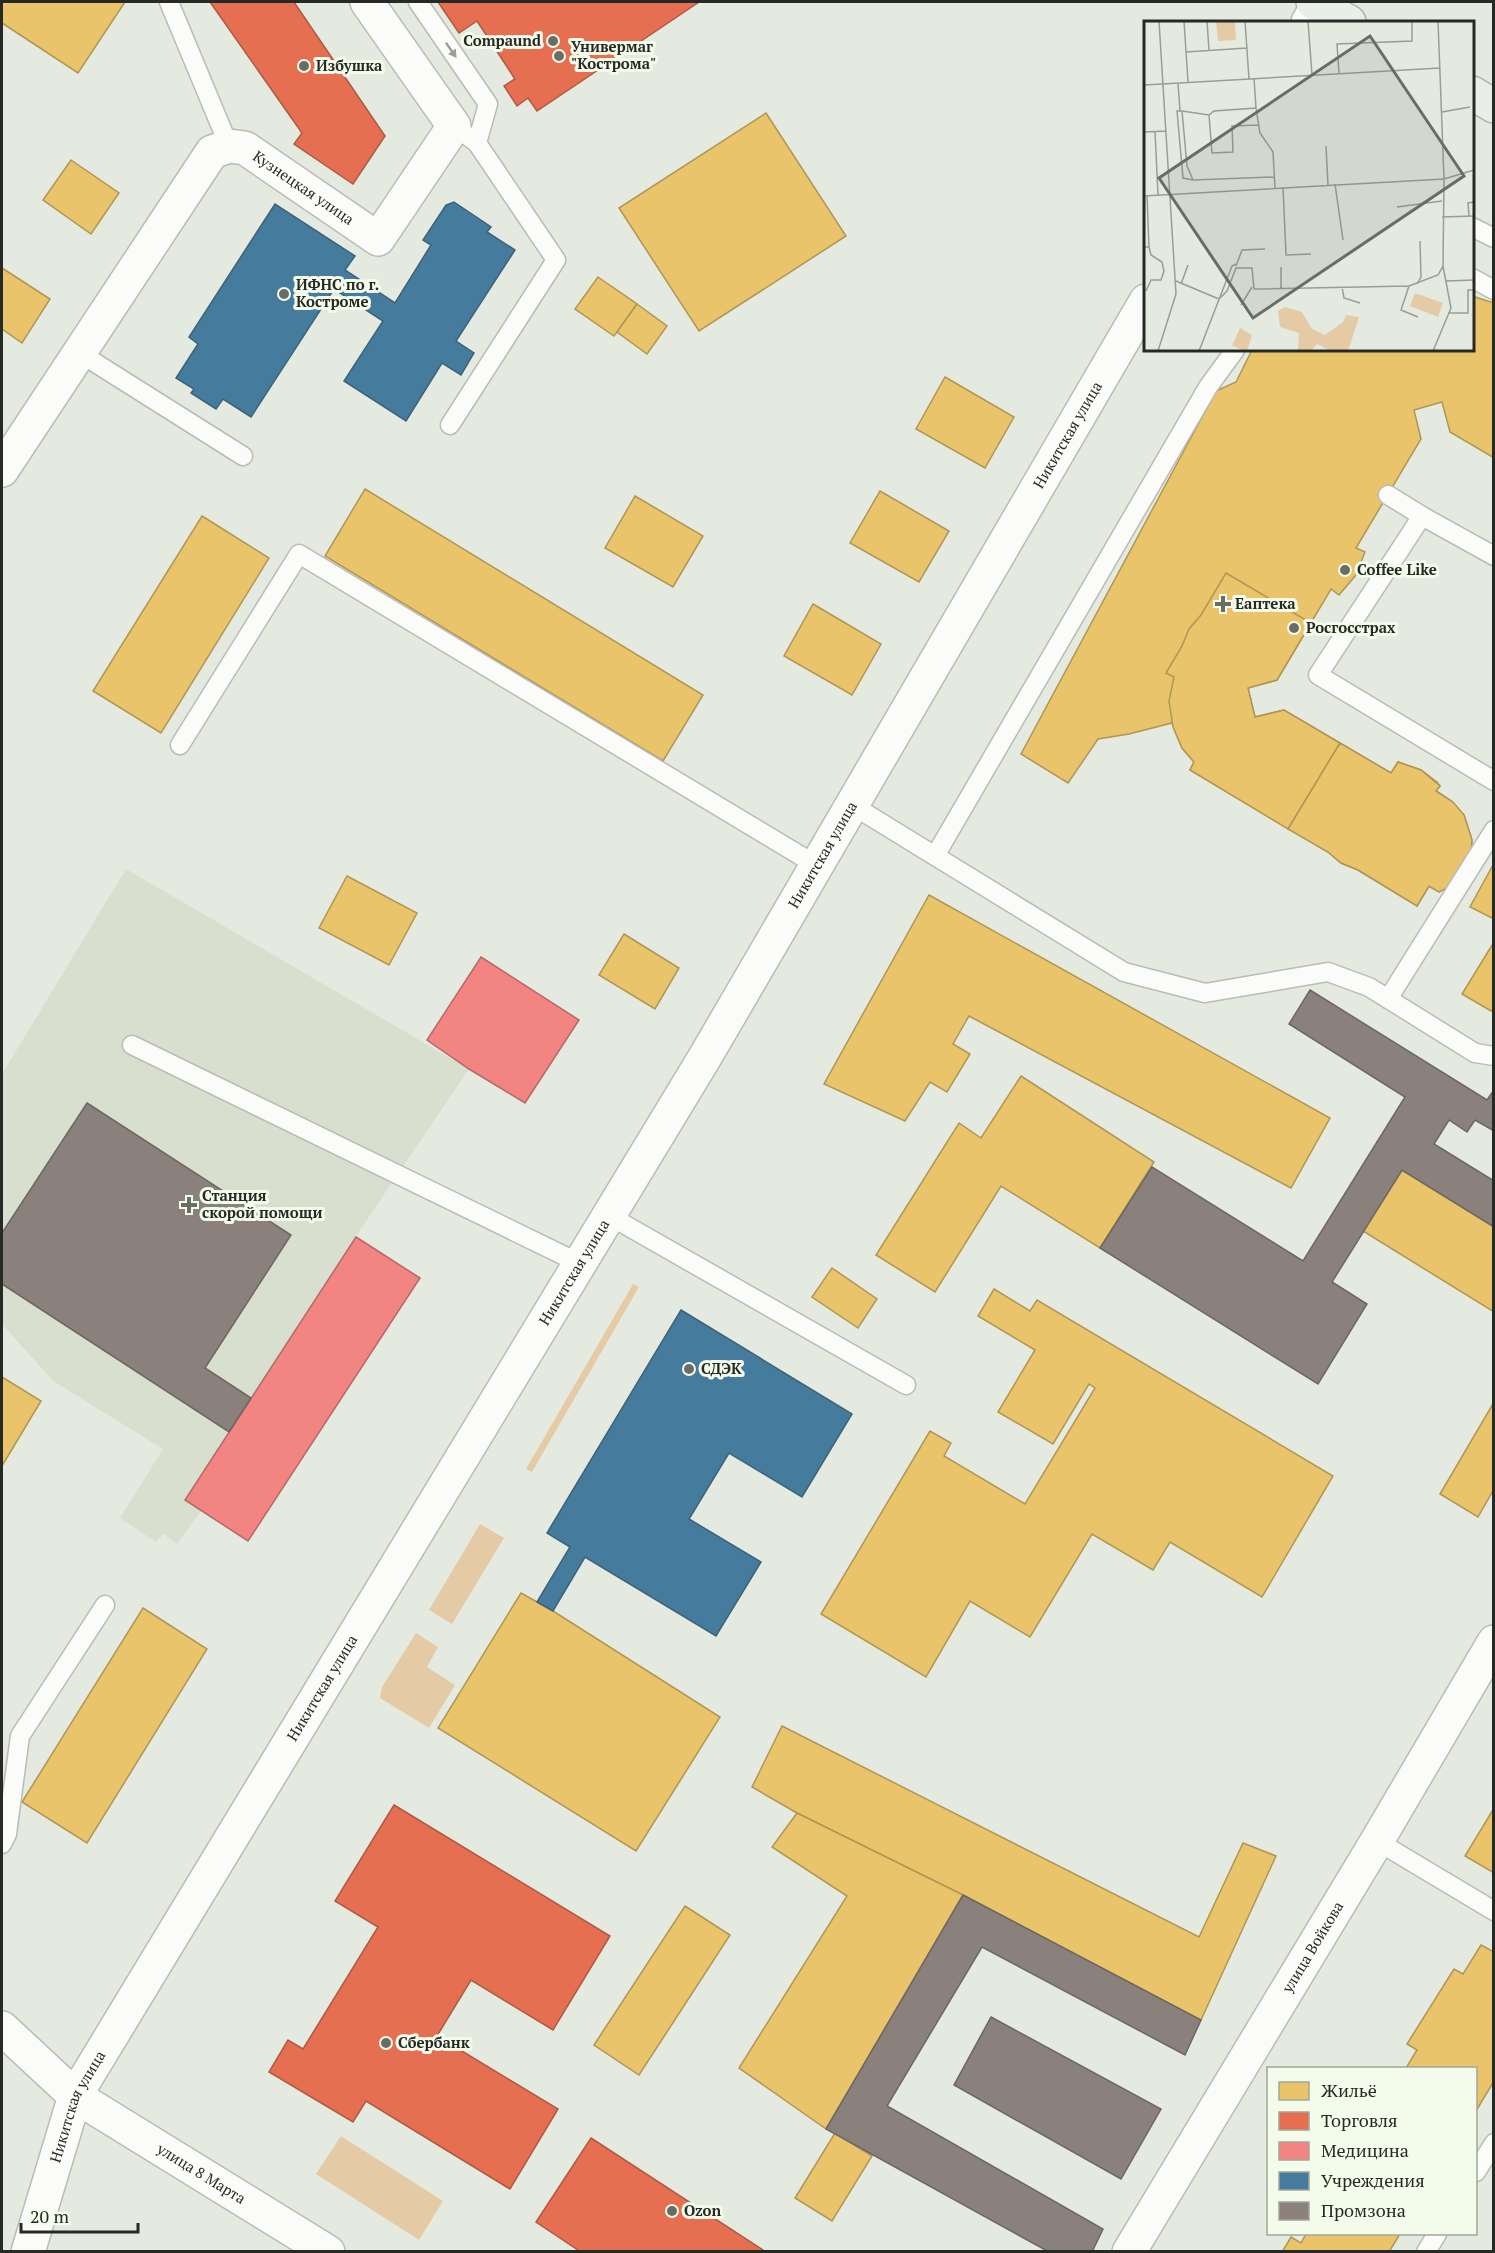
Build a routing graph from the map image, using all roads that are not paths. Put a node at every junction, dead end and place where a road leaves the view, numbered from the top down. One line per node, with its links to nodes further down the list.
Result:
1 (169, 2): 9 (lane)
2 (367, 2): 8 (street)
3 (418, 2): 8 (lane, one-way to 8)
4 (1315, 8): 5 (main road)
5 (1347, 21)
6 (1474, 94): 7 (main road)
7 (1494, 106)
8 (466, 135): 9 (street, Кузнецкая улица); 17 (lane)
9 (229, 146): 16 (street)
10 (1474, 227): 11 (lane)
11 (1494, 238)
12 (1474, 279): 13 (lane)
13 (1494, 290)
14 (1144, 304): 25 (street, Никитская улица)
15 (1234, 351): 27 (lane)
16 (78, 352): 18 (lane); 19 (street)
17 (450, 425)
18 (243, 456)
19 (2, 470)
20 (1388, 495): 21 (lane)
21 (1422, 516): 22 (lane); 24 (lane)
22 (1494, 556)
23 (180, 745): 28 (lane)
24 (1494, 781)
25 (852, 805): 27 (lane); 28 (street, Никитская улица)
26 (1494, 830): 29 (lane)
27 (935, 855): 29 (lane)
28 (816, 865): 32 (street, Никитская улица)
29 (1389, 999): 31 (lane)
30 (132, 1045): 33 (lane)
31 (1494, 1056)
32 (608, 1215): 33 (street, Никитская улица); 34 (lane)
33 (579, 1263): 41 (street, Никитская улица)
34 (906, 1385)
35 (105, 1605): 38 (lane)
36 (1494, 1642): 37 (street, улица Войкова)
37 (1377, 1841): 39 (lane); 47 (street, улица Войкова)
38 (2, 1844)
39 (1494, 1911)
40 (2, 2028): 41 (street)
41 (75, 2096): 45 (street, Никитская улица); 46 (street, улица 8 Марта)
42 (1494, 2143): 43 (lane)
43 (1477, 2170)
44 (1436, 2235): 48 (lane)
45 (28, 2252)
46 (328, 2252)
47 (1129, 2252)
48 (1426, 2252)

